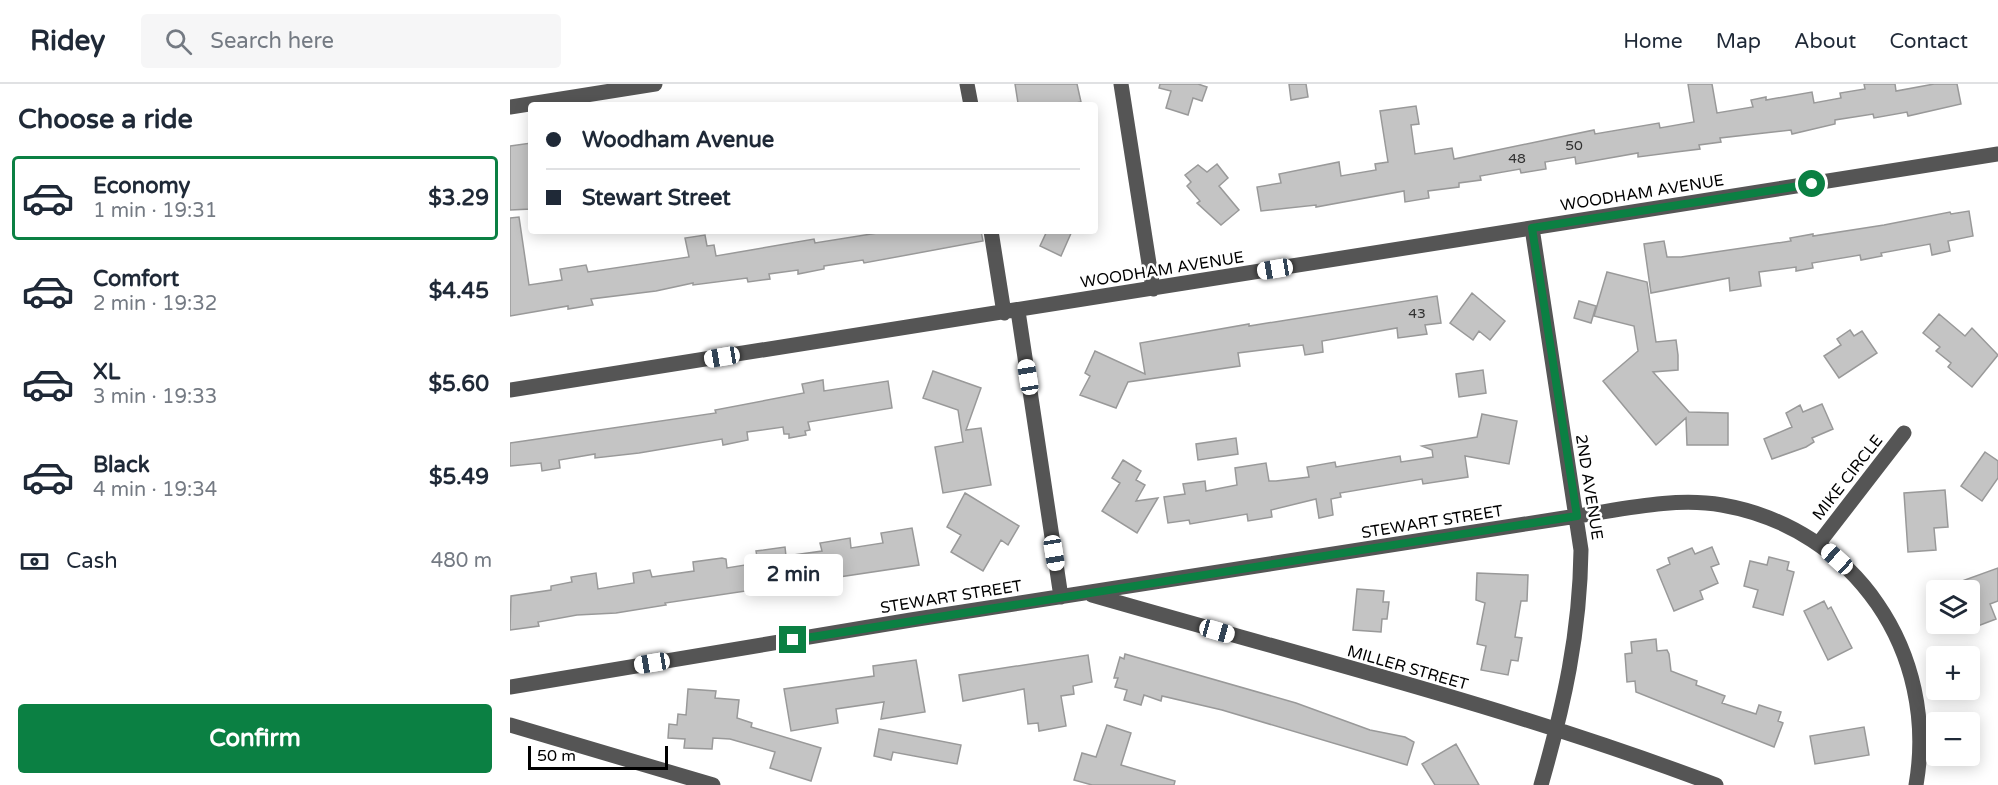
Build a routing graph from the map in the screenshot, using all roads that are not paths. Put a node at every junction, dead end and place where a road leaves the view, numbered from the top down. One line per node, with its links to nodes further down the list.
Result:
1 (655, 84): 4 (street)
2 (967, 84): 5 (street)
3 (1121, 84): 11 (street)
4 (536, 102)
5 (970, 102)
6 (528, 103): 7 (street)
7 (510, 106)
8 (1998, 154): 9 (street, WOODHAM AVENUE)
9 (1532, 228): 11 (street, WOODHAM AVENUE); 15 (street, 2ND AVENUE)
10 (992, 234): 12 (street)
11 (1153, 289): 12 (street, WOODHAM AVENUE)
12 (1011, 312): 13 (street, WOODHAM AVENUE); 18 (street)
13 (510, 390)
14 (1904, 434): 16 (street, MIKE CIRCLE)
15 (1577, 516): 16 (street, STEWART STREET); 17 (street, STEWART STREET); 21 (street, 2ND AVENUE)
16 (1819, 543): 25 (street, STEWART STREET)
17 (1086, 593): 18 (street, STEWART STREET); 21 (street, MILLER STREET)
18 (1061, 597): 19 (street, STEWART STREET)
19 (510, 687)
20 (510, 725): 22 (street)
21 (1556, 730): 23 (street, 2ND AVENUE); 24 (street, MILLER STREET)
22 (713, 785)
23 (1541, 785)
24 (1716, 785)
25 (1916, 785)

